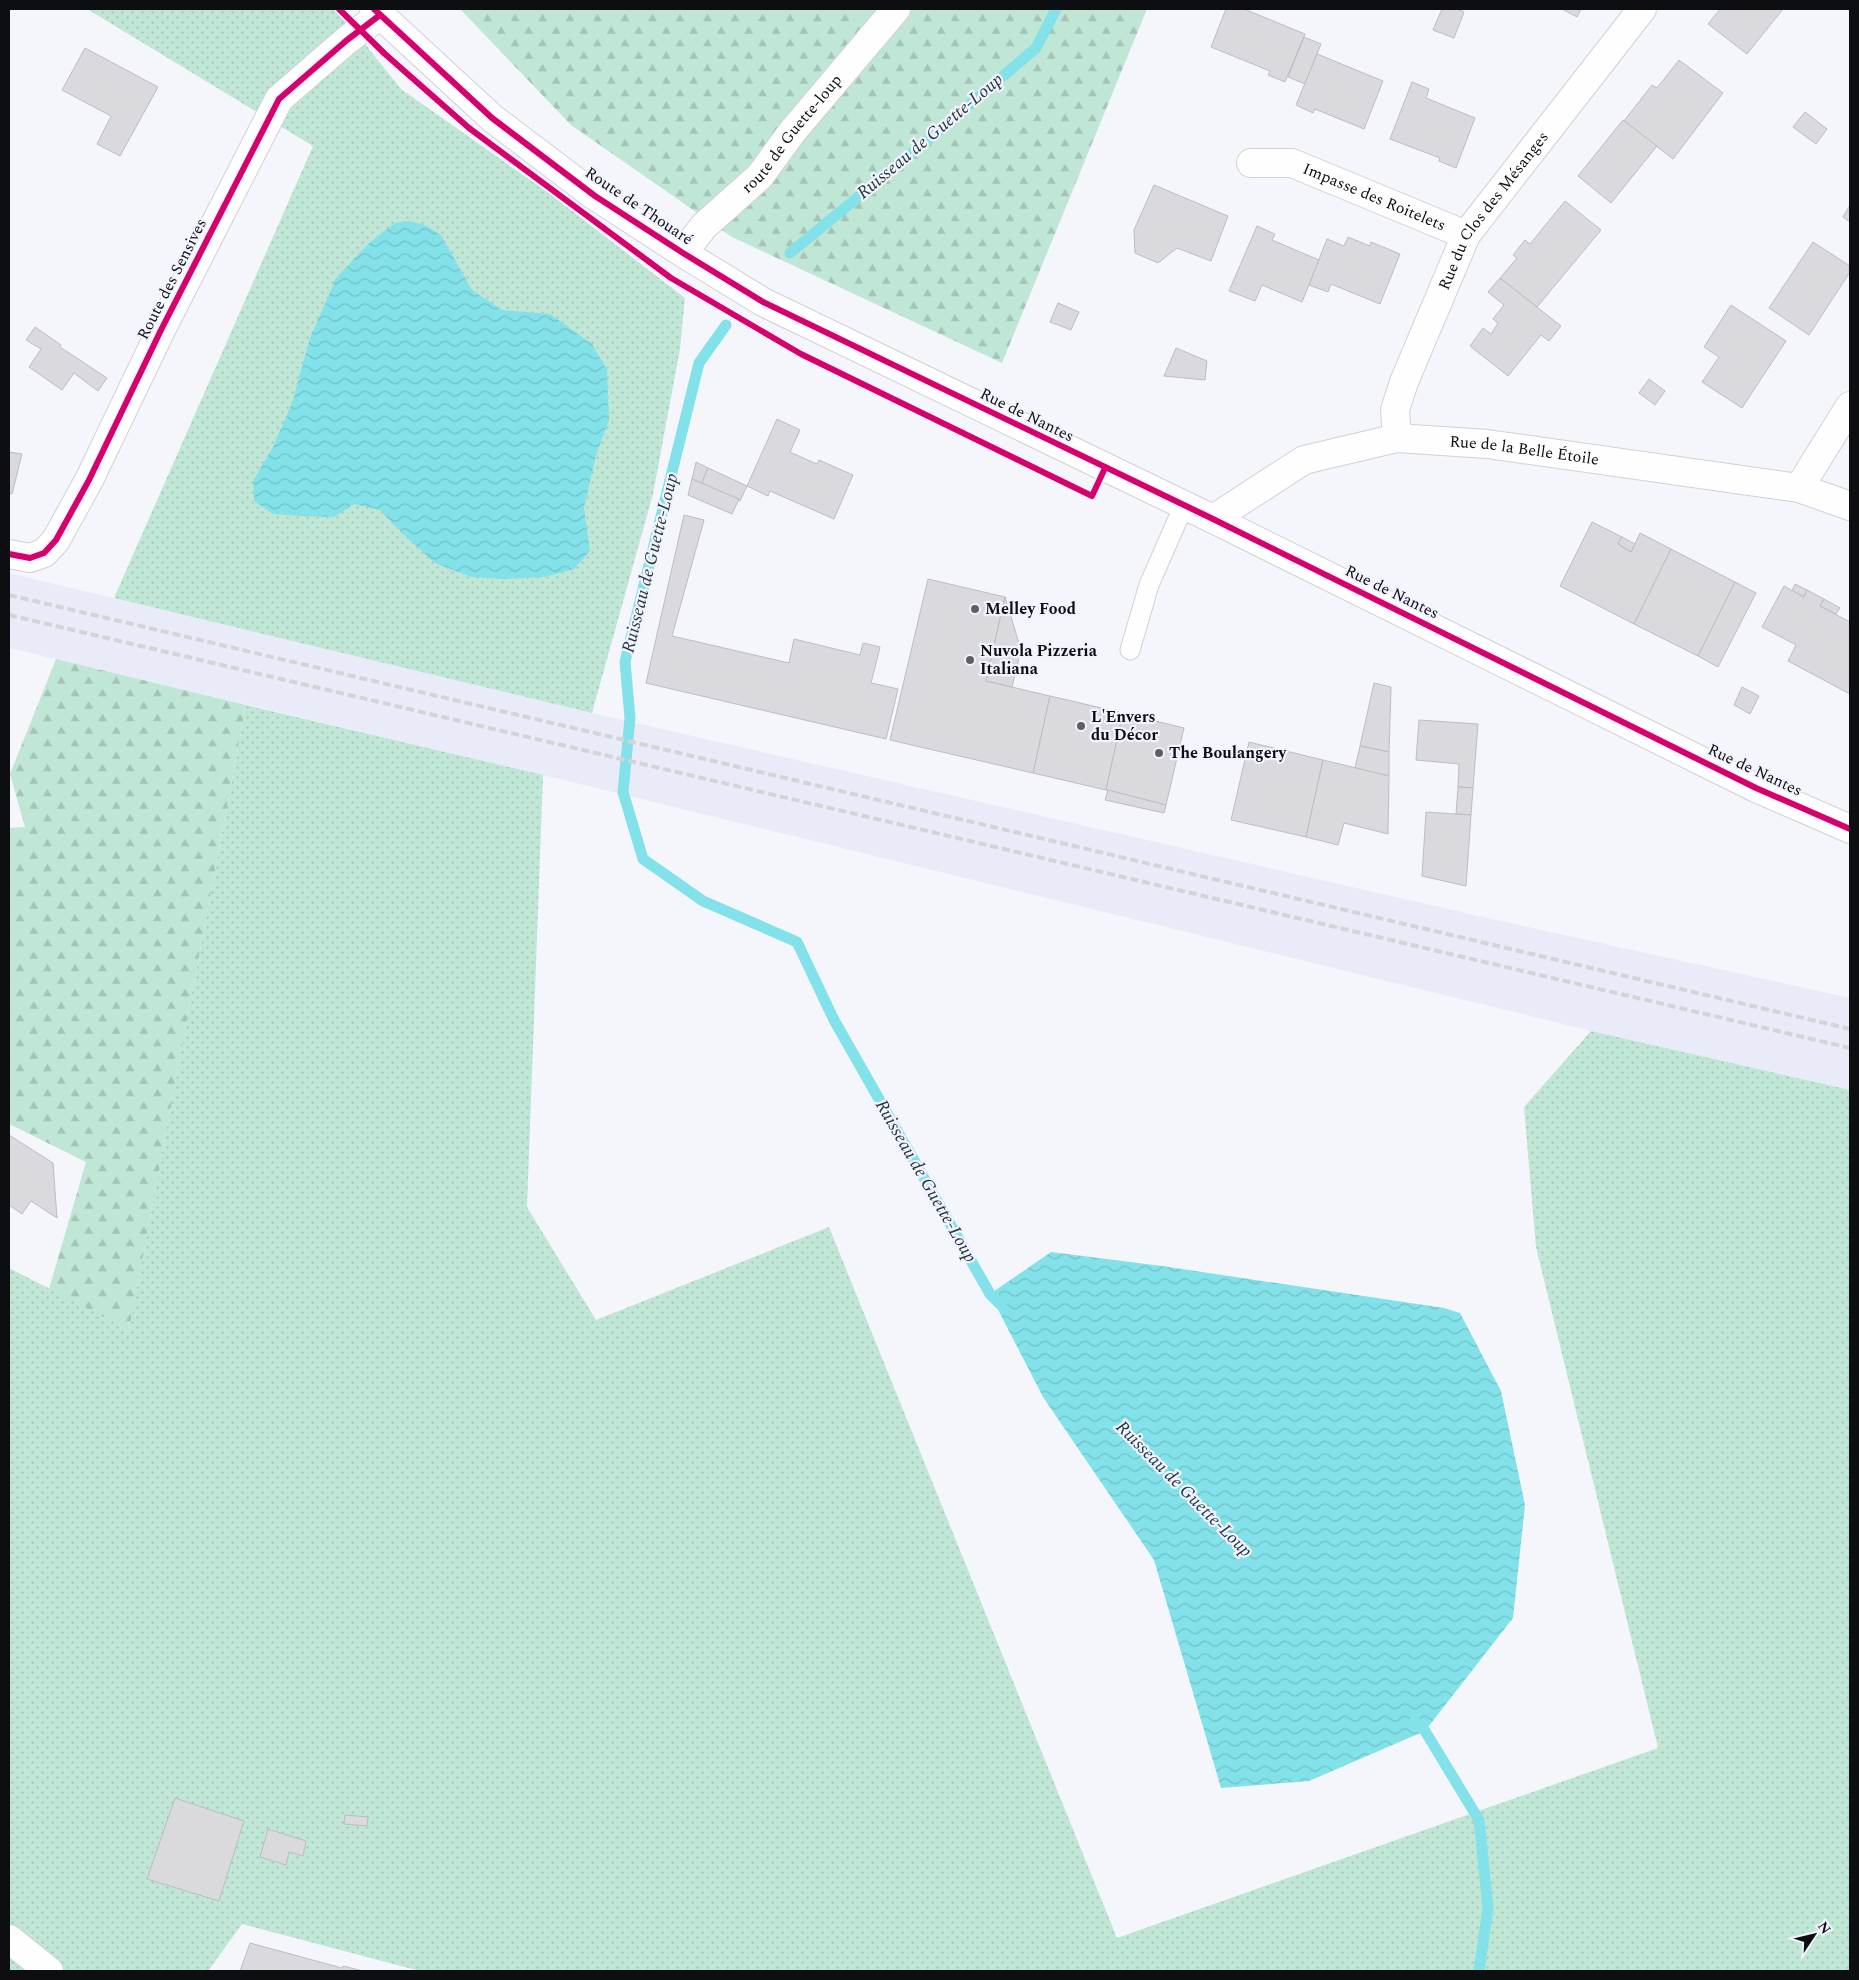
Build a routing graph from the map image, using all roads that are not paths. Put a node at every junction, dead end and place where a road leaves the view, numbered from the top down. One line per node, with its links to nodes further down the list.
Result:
1 (896, 9): 6 (street, route de Guette-loup)
2 (1642, 9): 5 (street, Rue du Clos des Mésanges)
3 (377, 12): 6 (street, Route de Thouaré); 14 (street, Route des Sensives)
4 (1251, 163): 5 (street, Impasse des Roitelets)
5 (1466, 235): 9 (street, Rue du Clos des Mésanges)
6 (683, 253): 7 (street, Route de Thouaré)
7 (921, 379): 11 (street, Rue de Nantes)
8 (1850, 406): 10 (street)
9 (1397, 438): 10 (street, Rue de la Belle Étoile); 13 (street, Rue de la Belle Étoile)
10 (1799, 488): 12 (street, Rue de la Belle Étoile)
11 (1184, 505): 13 (street, Rue de Nantes); 15 (lane)
12 (1850, 506)
13 (1213, 519): 16 (street, Rue de Nantes)
14 (9, 554)
15 (1130, 650)
16 (1850, 829)
17 (9, 1939): 18 (street)
18 (49, 1971)

